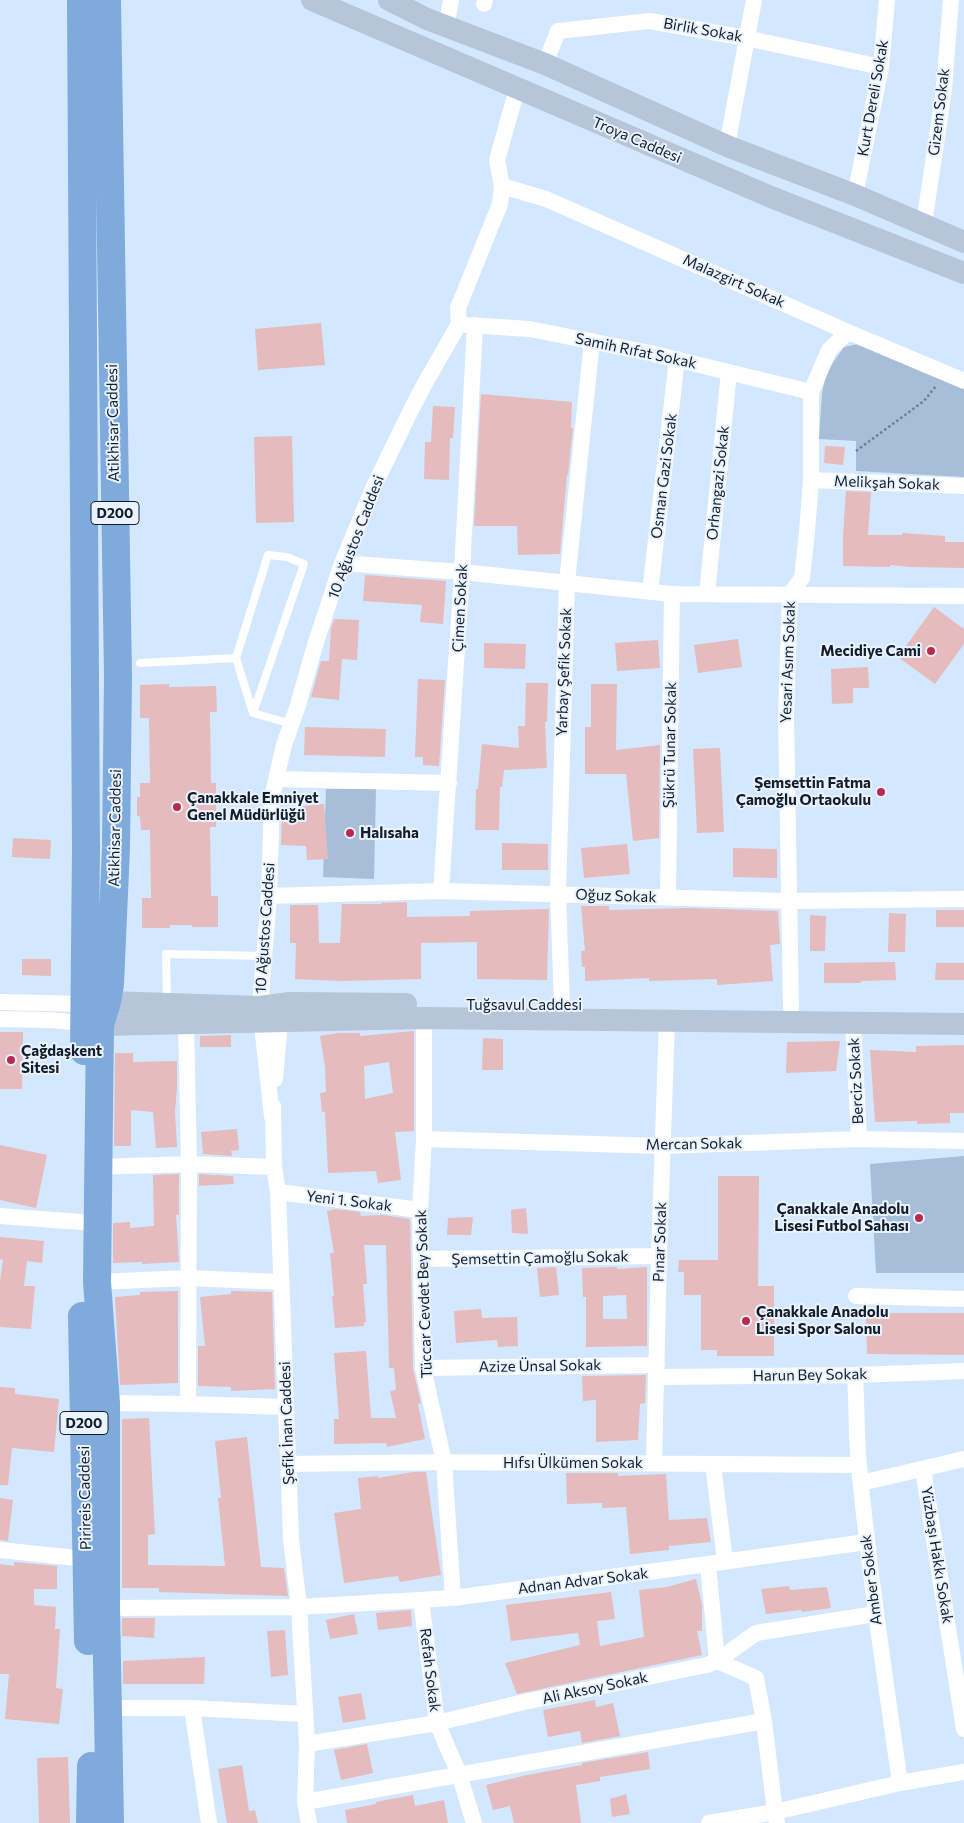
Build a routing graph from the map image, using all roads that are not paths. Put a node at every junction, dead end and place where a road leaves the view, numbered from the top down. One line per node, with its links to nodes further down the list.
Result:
1 (81, 0): 55 (highway, Atikhisar Caddesi / D200)
2 (107, 0): 55 (highway, Atikhisar Caddesi / D200)
3 (312, 0): 13 (main road, Troya Caddesi)
4 (389, 0): 9 (main road, Troya Caddesi)
5 (451, 0): 9 (street)
6 (754, 0): 10 (street)
7 (887, 0): 12 (street, Kurt Dereli Sokak)
8 (951, 0): 17 (street, Gizem Sokak)
9 (446, 26): 11 (main road, Troya Caddesi)
10 (746, 38): 11 (street, Birlik Sokak); 12 (street, Birlik Sokak); 14 (street)
11 (545, 64): 14 (main road, Troya Caddesi)
12 (881, 67): 16 (street, Kurt Dereli Sokak)
13 (517, 89): 15 (street, 10 Ağustos Caddesi); 19 (main road, Troya Caddesi)
14 (727, 146): 16 (main road, Troya Caddesi)
15 (502, 186): 20 (street, 10 Ağustos Caddesi); 21 (street, Malazgirt Sokak)
16 (856, 195): 17 (main road, Troya Caddesi)
17 (924, 224): 18 (main road, Troya Caddesi)
18 (964, 242)
19 (964, 273)
20 (467, 325): 22 (street, Samih Rıfat Sokak); 29 (street, 10 Ağustos Caddesi); 30 (street, Çimen Sokak)
21 (848, 332): 25 (street, Malazgirt Sokak); 26 (street, Yesari Asım Sokak)
22 (592, 341): 23 (street, Samih Rıfat Sokak); 31 (street, Yarbay Şefik Sokak)
23 (677, 359): 24 (street, Samih Rıfat Sokak); 32 (street, Osman Gazi Sokak)
24 (729, 372): 26 (street, Samih Rıfat Sokak); 34 (street, Orhangazi Sokak)
25 (957, 374)
26 (811, 392): 27 (street, Yesari Asım Sokak)
27 (811, 480): 28 (street, Melikşah Sokak); 35 (street, Yesari Asım Sokak)
28 (964, 486)
29 (342, 563): 30 (street); 40 (street, 10 Ağustos Caddesi)
30 (462, 572): 31 (street); 42 (street, Çimen Sokak)
31 (566, 582): 32 (street); 44 (street, Yarbay Şefik Sokak)
32 (650, 592): 33 (street)
33 (672, 594): 34 (street); 46 (street, Şükrü Tunar Sokak)
34 (707, 594): 35 (street)
35 (790, 594): 36 (street); 48 (street, Yesari Asım Sokak)
36 (964, 596)
37 (236, 658): 38 (lane); 39 (lane); 39 (lane)
38 (140, 663)
39 (253, 712): 40 (lane)
40 (292, 724): 41 (street, 10 Ağustos Caddesi)
41 (276, 778): 42 (street); 45 (street, 10 Ağustos Caddesi)
42 (449, 783): 43 (street, Çimen Sokak)
43 (441, 891): 44 (street, Oğuz Sokak); 45 (street, Oğuz Sokak)
44 (558, 894): 46 (street, Oğuz Sokak); 52 (street, Yarbay Şefik Sokak)
45 (269, 896): 49 (street, 10 Ağustos Caddesi)
46 (668, 897): 48 (street, Oğuz Sokak)
47 (964, 899): 48 (street, Oğuz Sokak)
48 (789, 901): 53 (street, Yesari Asım Sokak)
49 (264, 956): 51 (lane); 56 (street, 10 Ağustos Caddesi)
50 (0, 1002): 55 (street)
51 (167, 1004): 55 (main road, Tuğsavul Caddesi); 56 (main road, Tuğsavul Caddesi)
52 (562, 1005): 53 (main road, Tuğsavul Caddesi); 56 (main road, Tuğsavul Caddesi)
53 (791, 1008): 54 (main road, Tuğsavul Caddesi)
54 (964, 1010)
55 (94, 1014): 58 (street); 60 (main road); 69 (highway, Pirireis Caddesi / D200); 74 (highway, Pirireis Caddesi / D200)
56 (267, 1017): 57 (main road); 60 (main road); 63 (street, 10 Ağustos Caddesi)
57 (424, 1018): 59 (main road); 64 (street, Tüccar Cevdet Bey Sokak)
58 (0, 1019)
59 (667, 1020): 61 (main road); 67 (street, Pınar Sokak)
60 (186, 1022): 68 (street)
61 (853, 1023): 62 (main road); 65 (street, Berciz Sokak)
62 (964, 1024)
63 (272, 1117): 70 (street, Şefik İnan Caddesi)
64 (424, 1139): 67 (street, Mercan Sokak); 72 (street, Tüccar Cevdet Bey Sokak)
65 (859, 1139): 66 (street, Mercan Sokak); 67 (street, Mercan Sokak)
66 (964, 1141)
67 (663, 1146): 75 (street, Pınar Sokak)
68 (189, 1164): 69 (street); 70 (street); 77 (street)
69 (99, 1167): 78 (highway, Pirireis Caddesi / D200)
70 (274, 1167): 71 (street, Şefik İnan Caddesi)
71 (278, 1192): 72 (street, Yeni 1. Sokak); 79 (street, Şefik İnan Caddesi)
72 (420, 1210): 76 (street, Tüccar Cevdet Bey Sokak)
73 (0, 1216): 74 (street)
74 (81, 1222): 99 (highway, Pirireis Caddesi / D200)
75 (659, 1256): 76 (street, Şemsettin Çamoğlu Sokak); 83 (street, Pınar Sokak)
76 (421, 1259): 82 (street, Tüccar Cevdet Bey Sokak)
77 (188, 1278): 78 (street); 79 (street); 87 (street)
78 (97, 1282): 86 (highway, Pirireis Caddesi / D200)
79 (282, 1282): 88 (street, Şefik İnan Caddesi)
80 (856, 1296): 81 (street)
81 (964, 1299)
82 (423, 1368): 83 (street, Azize Ünsal Sokak); 90 (street, Tüccar Cevdet Bey Sokak)
83 (657, 1371): 85 (street, Harun Bey Sokak); 91 (street, Pınar Sokak)
84 (964, 1371): 85 (street, Harun Bey Sokak)
85 (855, 1375): 94 (street, Amber Sokak)
86 (106, 1403): 87 (street); 105 (highway, Pirireis Caddesi / D200)
87 (188, 1404): 88 (street)
88 (286, 1407): 92 (street, Şefik İnan Caddesi)
89 (964, 1459): 95 (street)
90 (444, 1462): 91 (street, Hıfsı Ülkümen Sokak); 92 (street, Hıfsı Ülkümen Sokak); 102 (street, Tüccar Cevdet Bey Sokak)
91 (654, 1463): 93 (street, Hıfsı Ülkümen Sokak)
92 (288, 1464): 104 (street, Şefik İnan Caddesi)
93 (713, 1465): 94 (street, Hıfsı Ülkümen Sokak); 100 (street)
94 (859, 1465): 96 (street, Amber Sokak)
95 (923, 1469): 96 (street); 108 (street, Yüzbaşı Hakkı Sokak)
96 (861, 1484): 97 (street, Amber Sokak)
97 (866, 1542): 100 (street, Adnan Advar Sokak); 106 (street, Amber Sokak)
98 (0, 1550): 99 (street)
99 (86, 1559): 121 (highway, Pirireis Caddesi / D200)
100 (725, 1561): 101 (street, Adnan Advar Sokak)
101 (708, 1564): 102 (street, Adnan Advar Sokak); 107 (street)
102 (454, 1598): 103 (street, Adnan Advar Sokak)
103 (421, 1600): 104 (street, Adnan Advar Sokak); 113 (street, Refah Sokak)
104 (299, 1607): 105 (street, Adnan Advar Sokak); 111 (street, Şefik İnan Caddesi)
105 (106, 1608): 109 (highway, Pirireis Caddesi / D200)
106 (875, 1614): 107 (street, Ali Aksoy Sokak); 118 (street, Amber Sokak)
107 (717, 1661): 112 (street); 113 (street, Ali Aksoy Sokak)
108 (959, 1662): 114 (street, Yüzbaşı Hakkı Sokak)
109 (109, 1708): 110 (street); 122 (highway, Pirireis Caddesi / D200)
110 (192, 1708): 111 (street); 123 (street)
111 (304, 1714): 115 (street, Şefik İnan Caddesi)
112 (764, 1721): 117 (street); 120 (street)
113 (437, 1723): 115 (street, Ali Aksoy Sokak); 117 (street, Refah Sokak)
114 (964, 1729)
115 (307, 1744): 119 (street, Şefik İnan Caddesi)
116 (964, 1772): 118 (street)
117 (459, 1774): 119 (street); 125 (street, Refah Sokak)
118 (900, 1783): 120 (street)
119 (305, 1802): 124 (street, Şefik İnan Caddesi)
120 (776, 1818): 126 (street)
121 (90, 1823)
122 (110, 1823)
123 (209, 1823)
124 (309, 1823)
125 (474, 1823)
126 (709, 1823)

